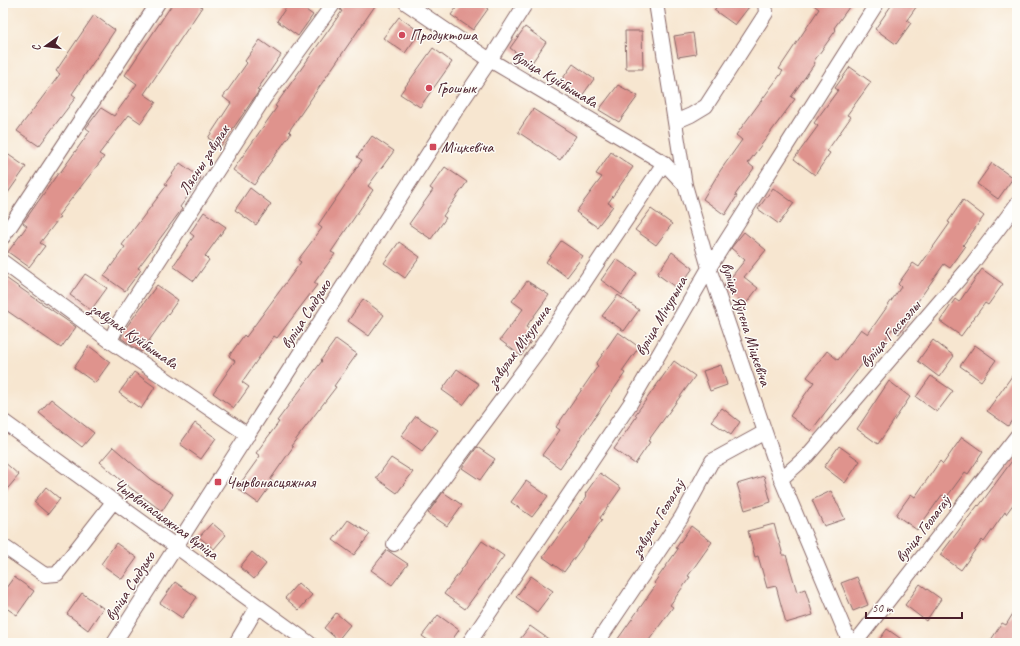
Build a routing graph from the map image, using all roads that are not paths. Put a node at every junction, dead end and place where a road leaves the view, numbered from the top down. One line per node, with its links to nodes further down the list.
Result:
1 (158, 3): 13 (street)
2 (334, 3): 16 (street, Лясны завулак)
3 (406, 3): 8 (street, вуліца Куйбышава)
4 (526, 3): 8 (street, вуліца Сыдзько)
5 (656, 3): 9 (street, вуліца Яўгена Міцкевіча)
6 (765, 3): 9 (street)
7 (877, 3): 15 (street, вуліца Мічурына)
8 (490, 60): 10 (street, вуліца Куйбышава); 19 (street, вуліца Сыдзько)
9 (675, 122): 11 (street, вуліца Яўгена Міцкевіча)
10 (664, 163): 11 (street, вуліца Куйбышава); 23 (street, завулак Мічурына)
11 (685, 185): 15 (street, вуліца Яўгена Міцкевіча)
12 (1017, 204): 21 (street, вуліца Гастэлы)
13 (3, 237)
14 (3, 262): 16 (street, завулак Куйбышава)
15 (709, 268): 18 (street, вуліца Яўгена Міцкевіча); 30 (street, вуліца Мічурына)
16 (110, 341): 19 (street, завулак Куйбышава)
17 (3, 421): 22 (street, Чырвонасцяжная вуліца)
18 (765, 432): 21 (street, вуліца Яўгена Міцкевіча); 31 (street, завулак Геолагаў)
19 (248, 435): 25 (street, вуліца Сыдзько)
20 (1017, 436): 33 (street, вуліца Геолагаў)
21 (781, 480): 32 (street, вуліца Яўгена Міцкевіча)
22 (113, 502): 24 (street); 25 (street, Чырвонасцяжная вуліца)
23 (394, 544)
24 (3, 546)
25 (176, 548): 26 (street, Чырвонасцяжная вуліца); 27 (street, вуліца Сыдзько)
26 (258, 606): 28 (street); 29 (street, Чырвонасцяжная вуліца)
27 (114, 643)
28 (236, 643)
29 (309, 643)
30 (469, 643)
31 (597, 643)
32 (850, 643)
33 (856, 643)

